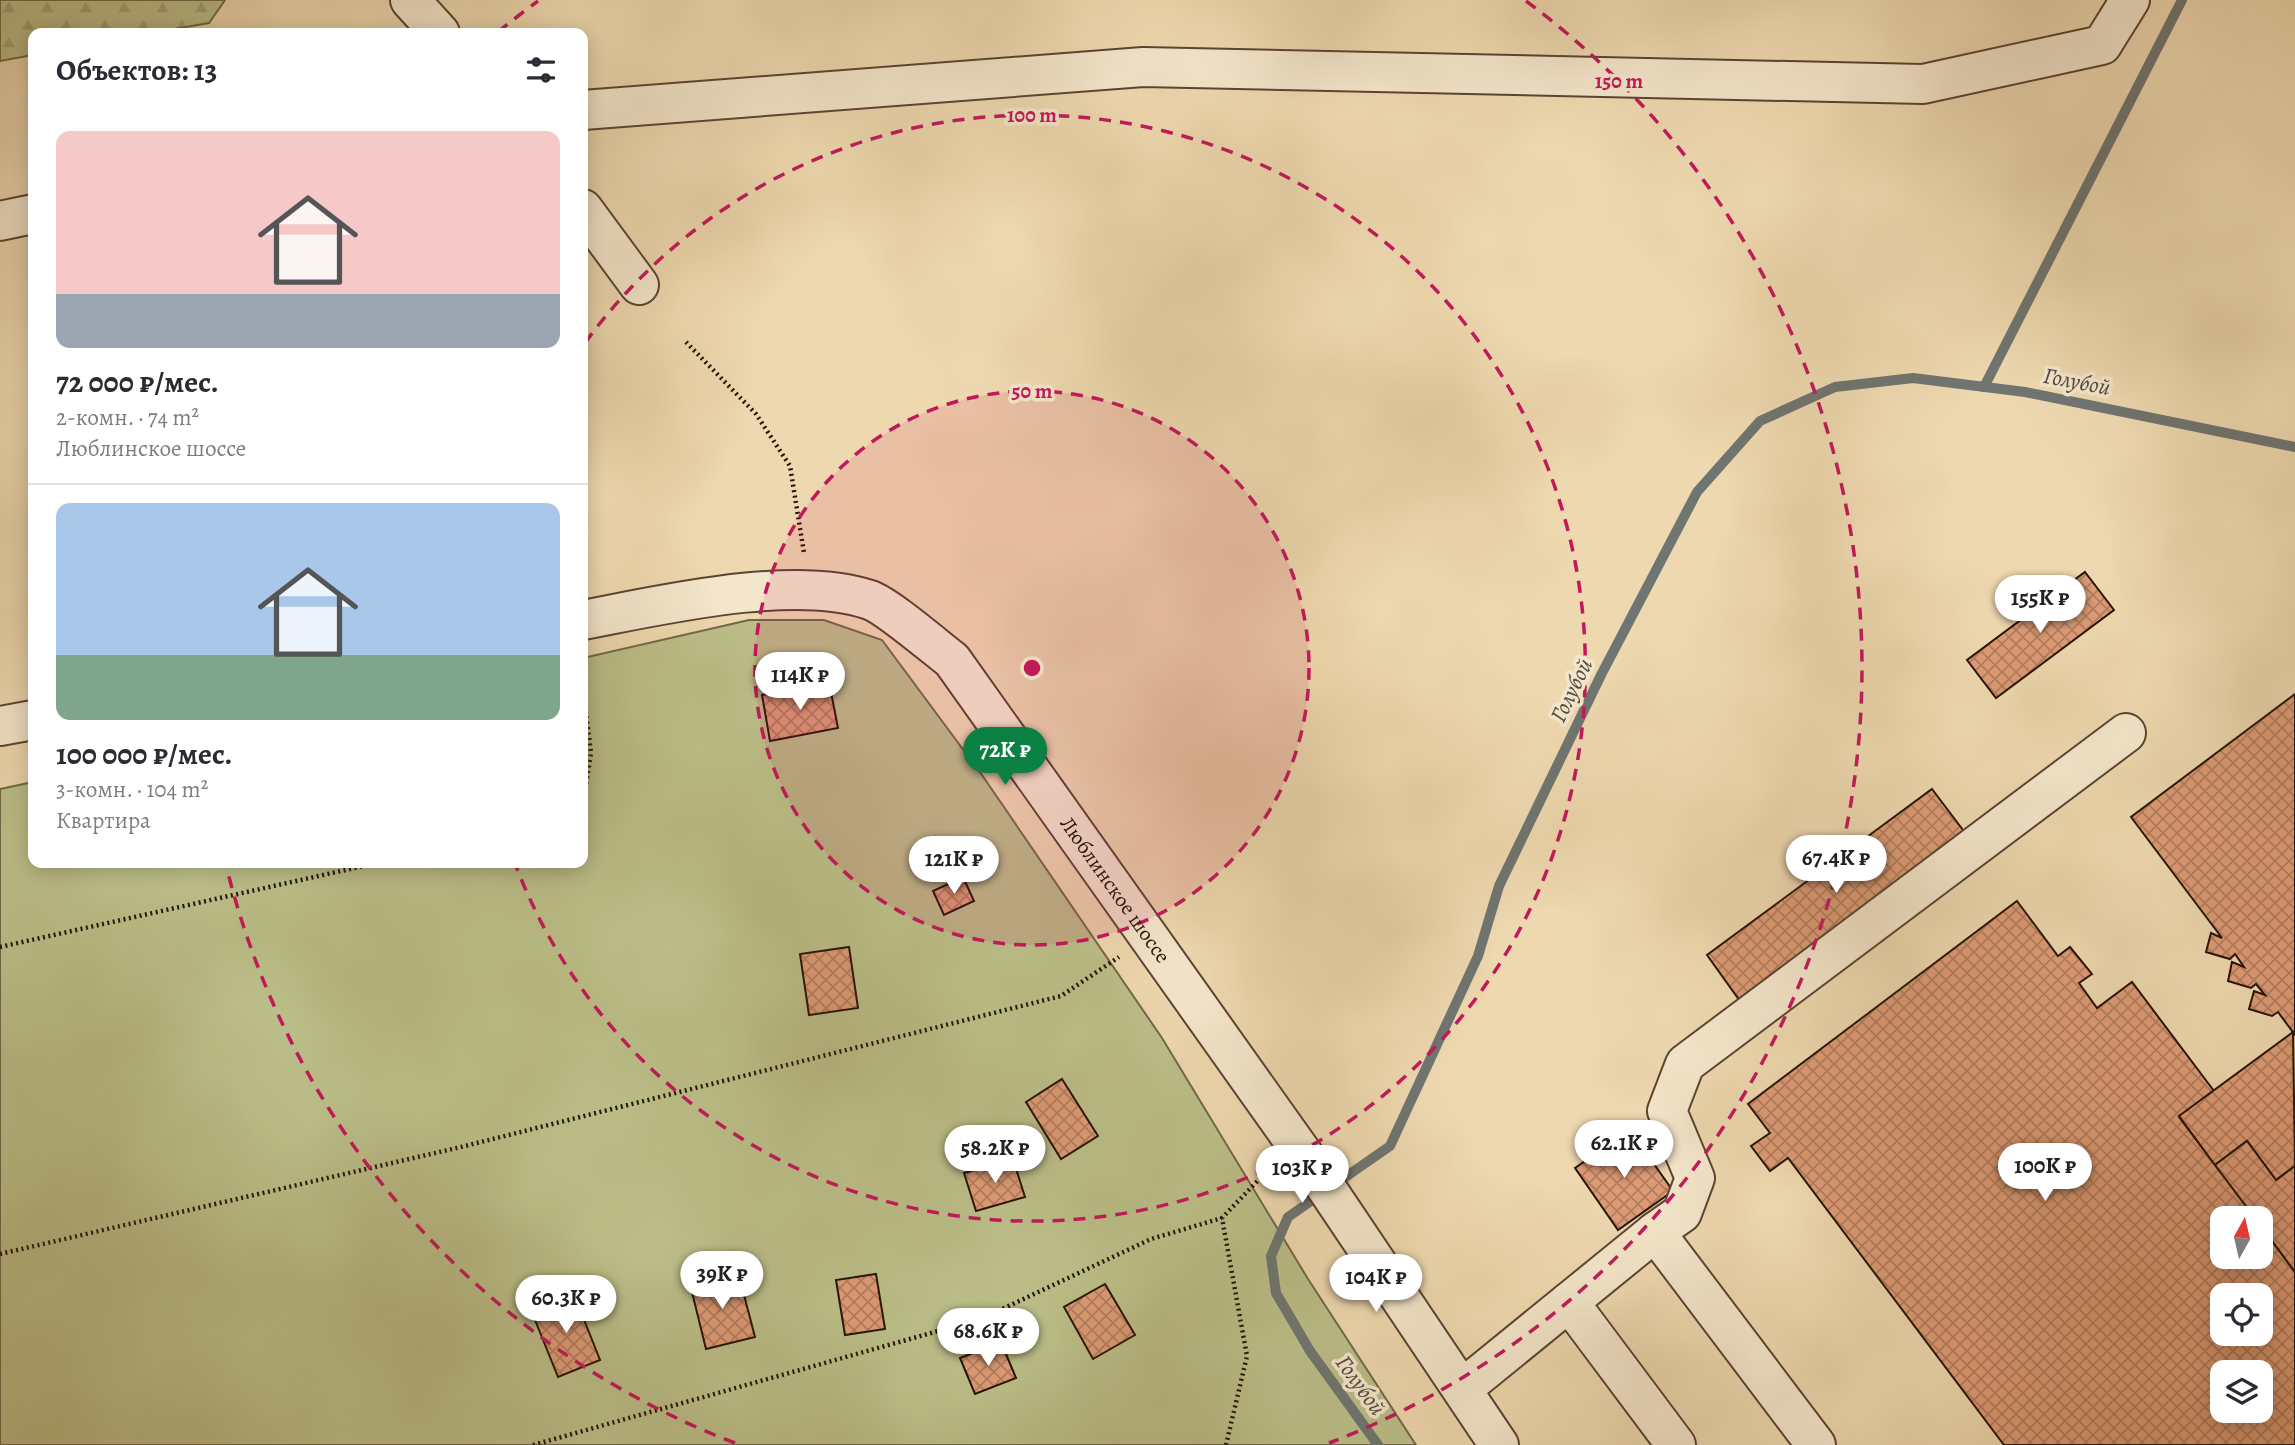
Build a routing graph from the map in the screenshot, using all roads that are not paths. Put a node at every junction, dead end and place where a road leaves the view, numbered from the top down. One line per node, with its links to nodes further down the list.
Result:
1 (410, 0): 3 (street)
2 (2130, 0): 4 (street)
3 (435, 28)
4 (588, 110)
5 (28, 215): 7 (street)
6 (588, 216): 8 (street)
7 (0, 221)
8 (639, 285)
9 (588, 619): 15 (street, Люблинское шоссе)
10 (28, 721): 11 (street)
11 (0, 726)
12 (2126, 733): 13 (street)
13 (1654, 1232): 14 (street); 18 (street)
14 (1569, 1302): 15 (street); 17 (street)
15 (1462, 1389): 16 (street, Люблинское шоссе)
16 (1499, 1445)
17 (1676, 1445)
18 (1816, 1445)

